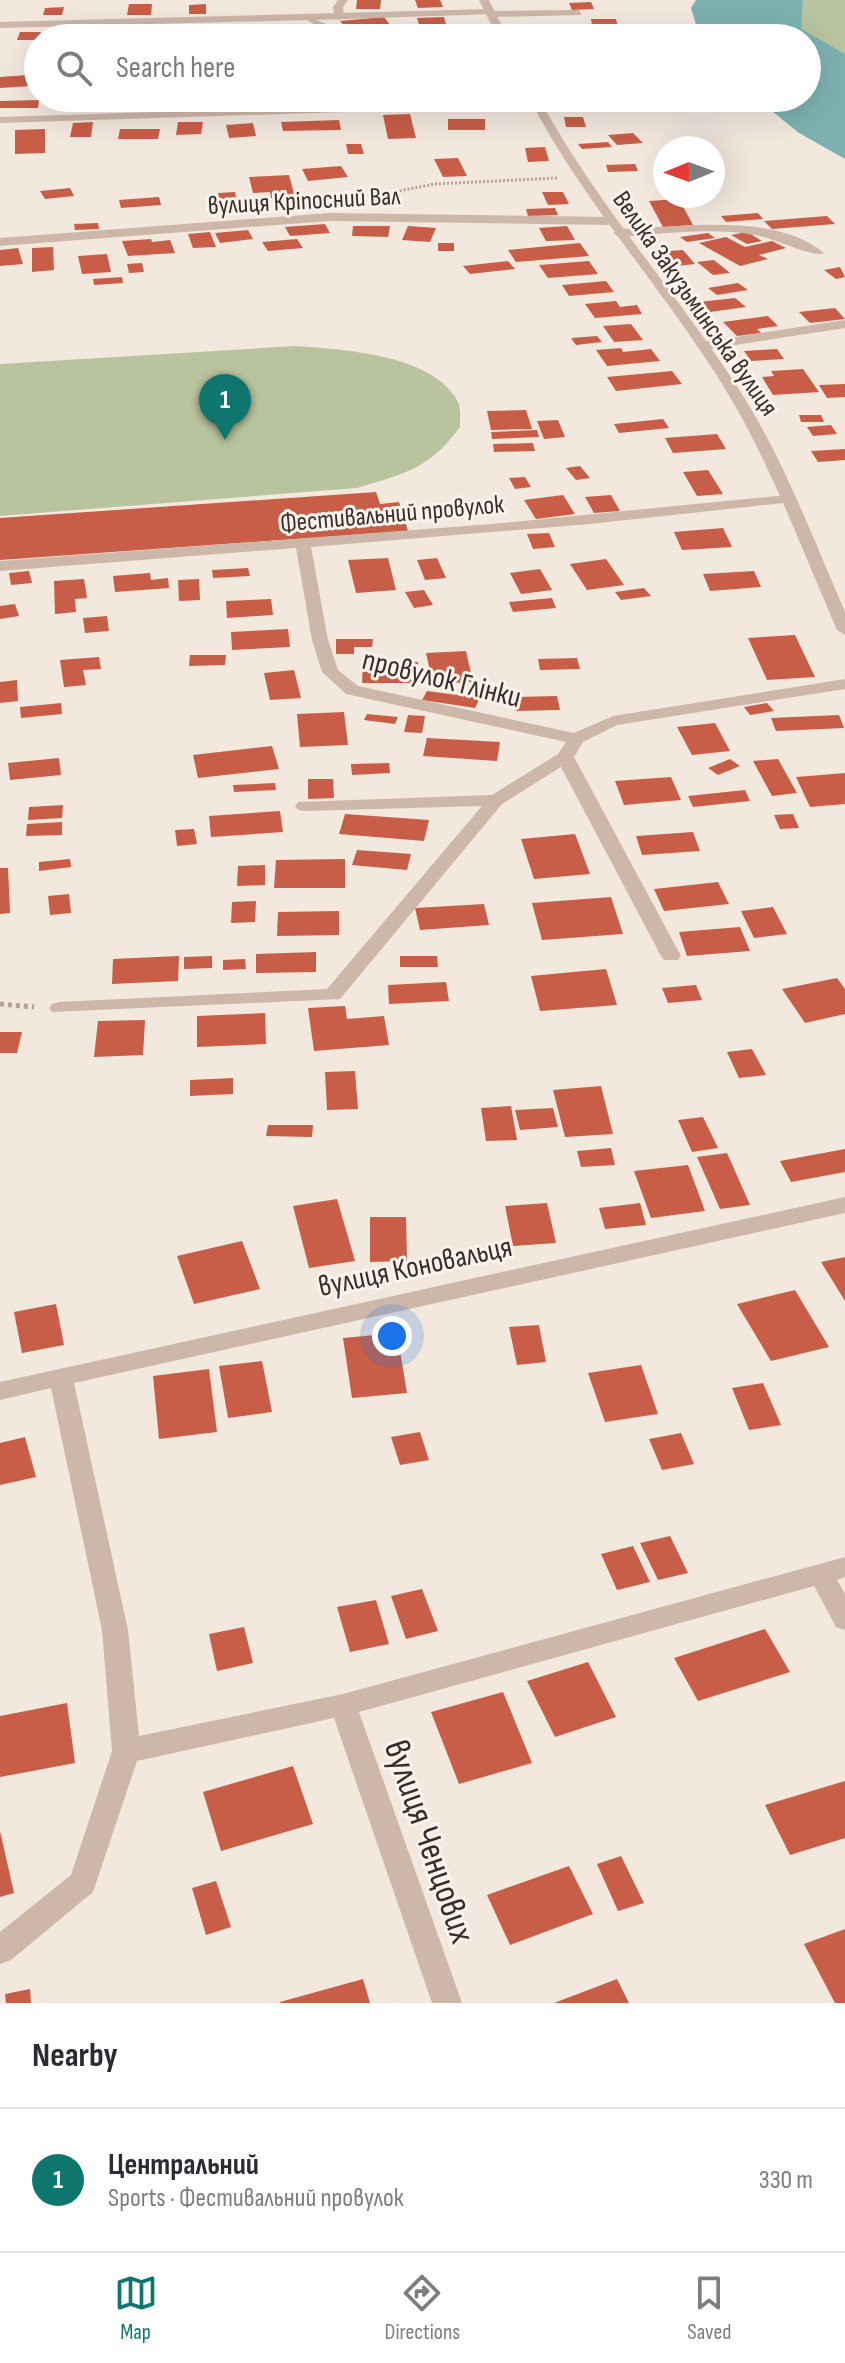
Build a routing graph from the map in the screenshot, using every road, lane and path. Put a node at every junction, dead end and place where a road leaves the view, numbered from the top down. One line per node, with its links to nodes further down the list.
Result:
1 (343, 0): 7 (street)
2 (484, 0): 4 (street)
3 (242, 10): 6 (street)
4 (490, 13): 5 (street); 7 (street); 11 (street)
5 (579, 13)
6 (273, 17): 7 (street); 9 (street); 10 (street)
7 (339, 17)
8 (24, 24): 12 (street)
9 (34, 24)
10 (320, 24)
11 (496, 24)
12 (0, 25)
13 (250, 112): 15 (street)
14 (541, 112): 16 (street, Велика Закузьминська вулиця)
15 (0, 120)
16 (578, 177): 17 (path); 18 (street, Велика Закузьминська вулиця)
17 (374, 196)
18 (610, 221): 19 (street, Велика Закузьминська вулиця); 20 (street, вулиця Кріпосний Вал)
19 (619, 233): 21 (street); 23 (street, Велика Закузьминська вулиця)
20 (0, 242)
21 (818, 253)
22 (845, 324): 23 (street)
23 (703, 346): 24 (street, Велика Закузьминська вулиця)
24 (787, 499): 25 (street, Фестивальний провулок); 27 (street, Велика Закузьминська вулиця)
25 (303, 545): 26 (street, Фестивальний провулок); 29 (street, провулок Глінки)
26 (0, 566)
27 (845, 630)
28 (845, 684): 29 (street)
29 (576, 739): 30 (street)
30 (565, 757): 31 (street); 33 (street)
31 (496, 800): 32 (street); 34 (street)
32 (304, 806)
33 (671, 956)
34 (59, 1008)
35 (845, 1205): 36 (street, вулиця Коновальця)
36 (61, 1377): 37 (street, вулиця Коновальця); 41 (street)
37 (0, 1391)
38 (832, 1570): 39 (street); 40 (street)
39 (845, 1619)
40 (343, 1705): 41 (street); 43 (street, вулиця Ченцових)
41 (126, 1751): 42 (street)
42 (0, 1950)
43 (447, 2003)

